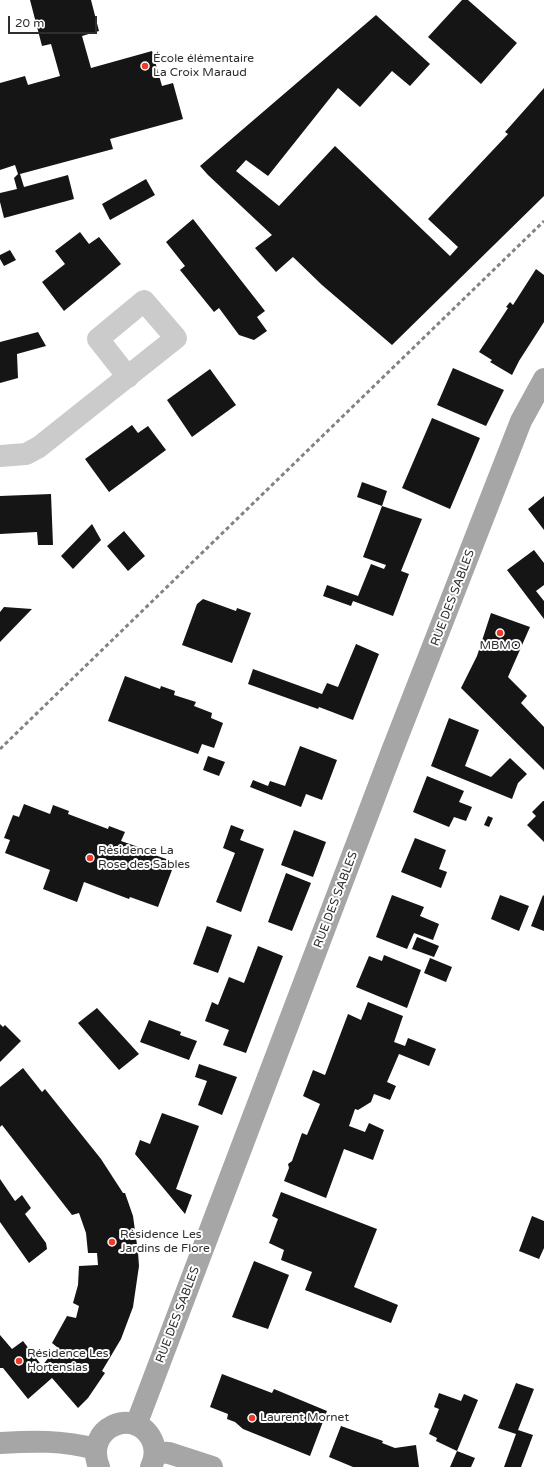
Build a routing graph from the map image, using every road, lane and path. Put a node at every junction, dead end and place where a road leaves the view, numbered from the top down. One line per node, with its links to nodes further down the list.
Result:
1 (128, 377): 3 (street)
2 (544, 379): 4 (main road, RUE DES SABLES)
3 (0, 456)
4 (136, 1425): 6 (main road); 7 (main road)
5 (0, 1443): 6 (main road)
6 (97, 1458)
7 (153, 1460): 8 (main road)
8 (212, 1467)

